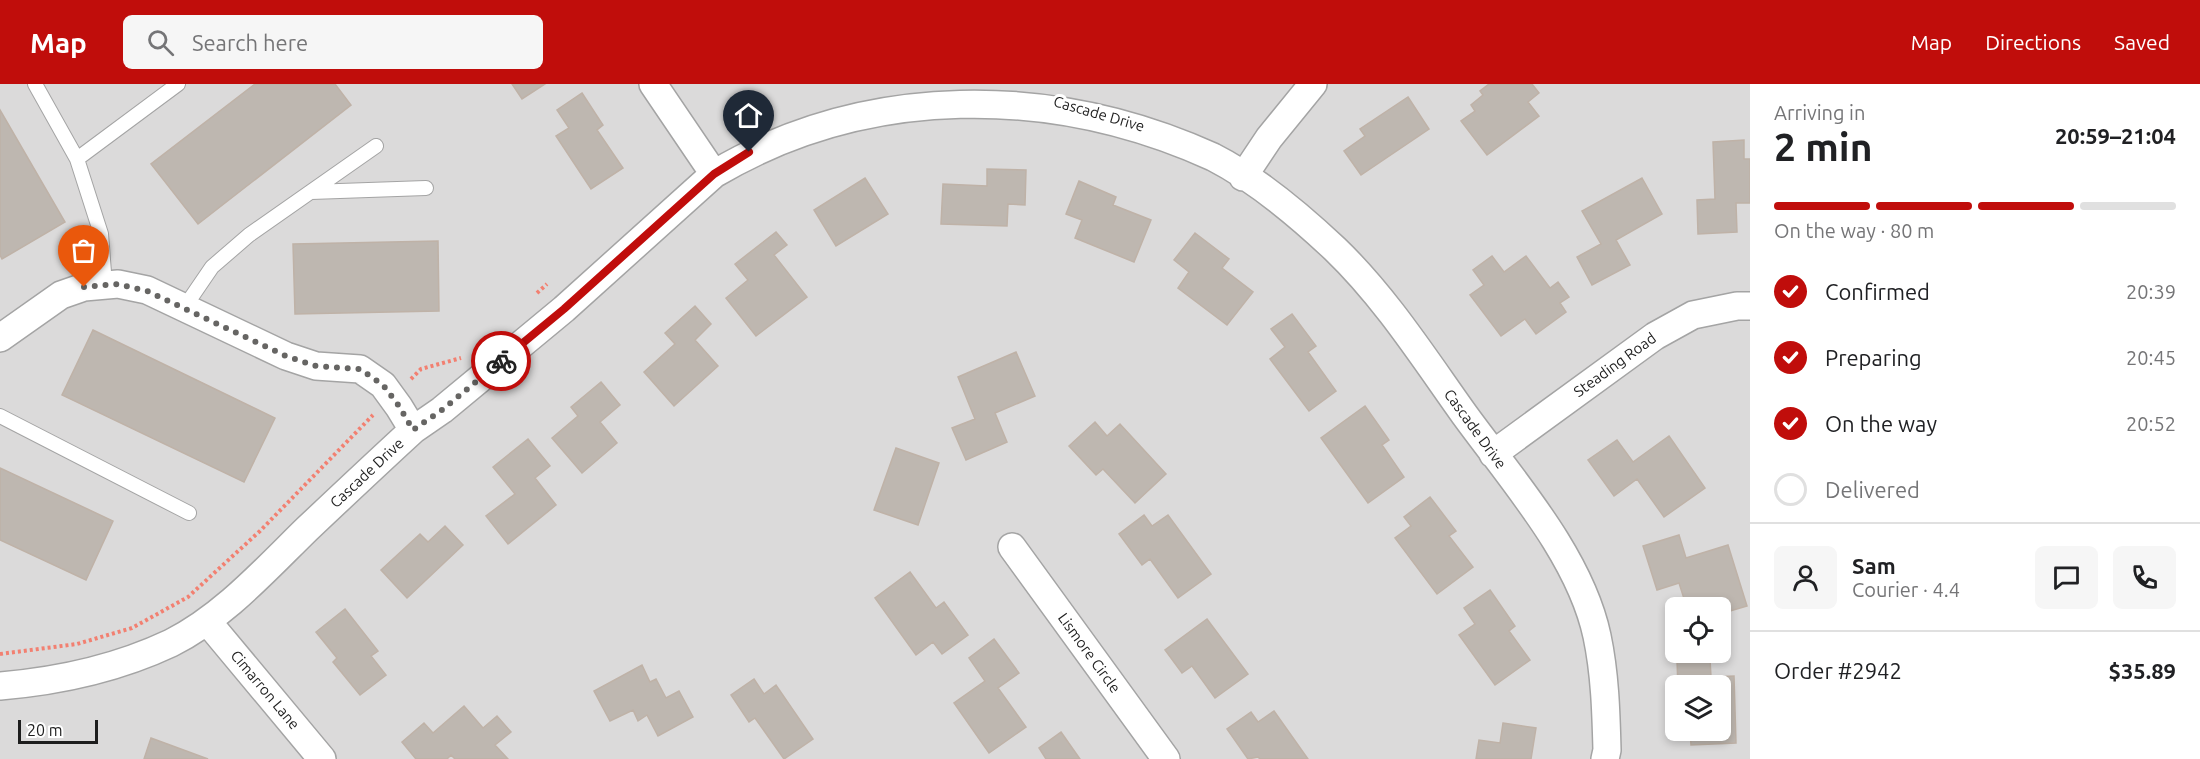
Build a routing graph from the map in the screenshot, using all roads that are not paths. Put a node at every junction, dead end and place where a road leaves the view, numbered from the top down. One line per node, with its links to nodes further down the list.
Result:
1 (35, 84): 7 (lane)
2 (178, 84): 7 (lane)
3 (653, 84): 8 (street)
4 (1313, 84): 9 (street)
5 (924, 89): 8 (street, Cascade Drive); 9 (street, Cascade Drive)
6 (376, 146): 11 (lane)
7 (77, 159): 12 (lane)
8 (714, 174): 17 (street, Cascade Drive)
9 (1243, 177): 18 (street, Cascade Drive)
10 (426, 188): 11 (lane)
11 (311, 192): 14 (lane)
12 (105, 285): 14 (street); 15 (street)
13 (1750, 306): 18 (street, Steading Road)
14 (184, 308): 17 (street)
15 (0, 338)
16 (0, 416): 19 (lane)
17 (413, 430): 21 (street, Cascade Drive)
18 (1493, 454): 25 (street, Cascade Drive)
19 (189, 513)
20 (1012, 547): 24 (street, Lismore Circle)
21 (207, 621): 22 (street, Cascade Drive); 23 (street, Cimarron Lane)
22 (0, 686)
23 (322, 759)
24 (1166, 759)
25 (1605, 759)

